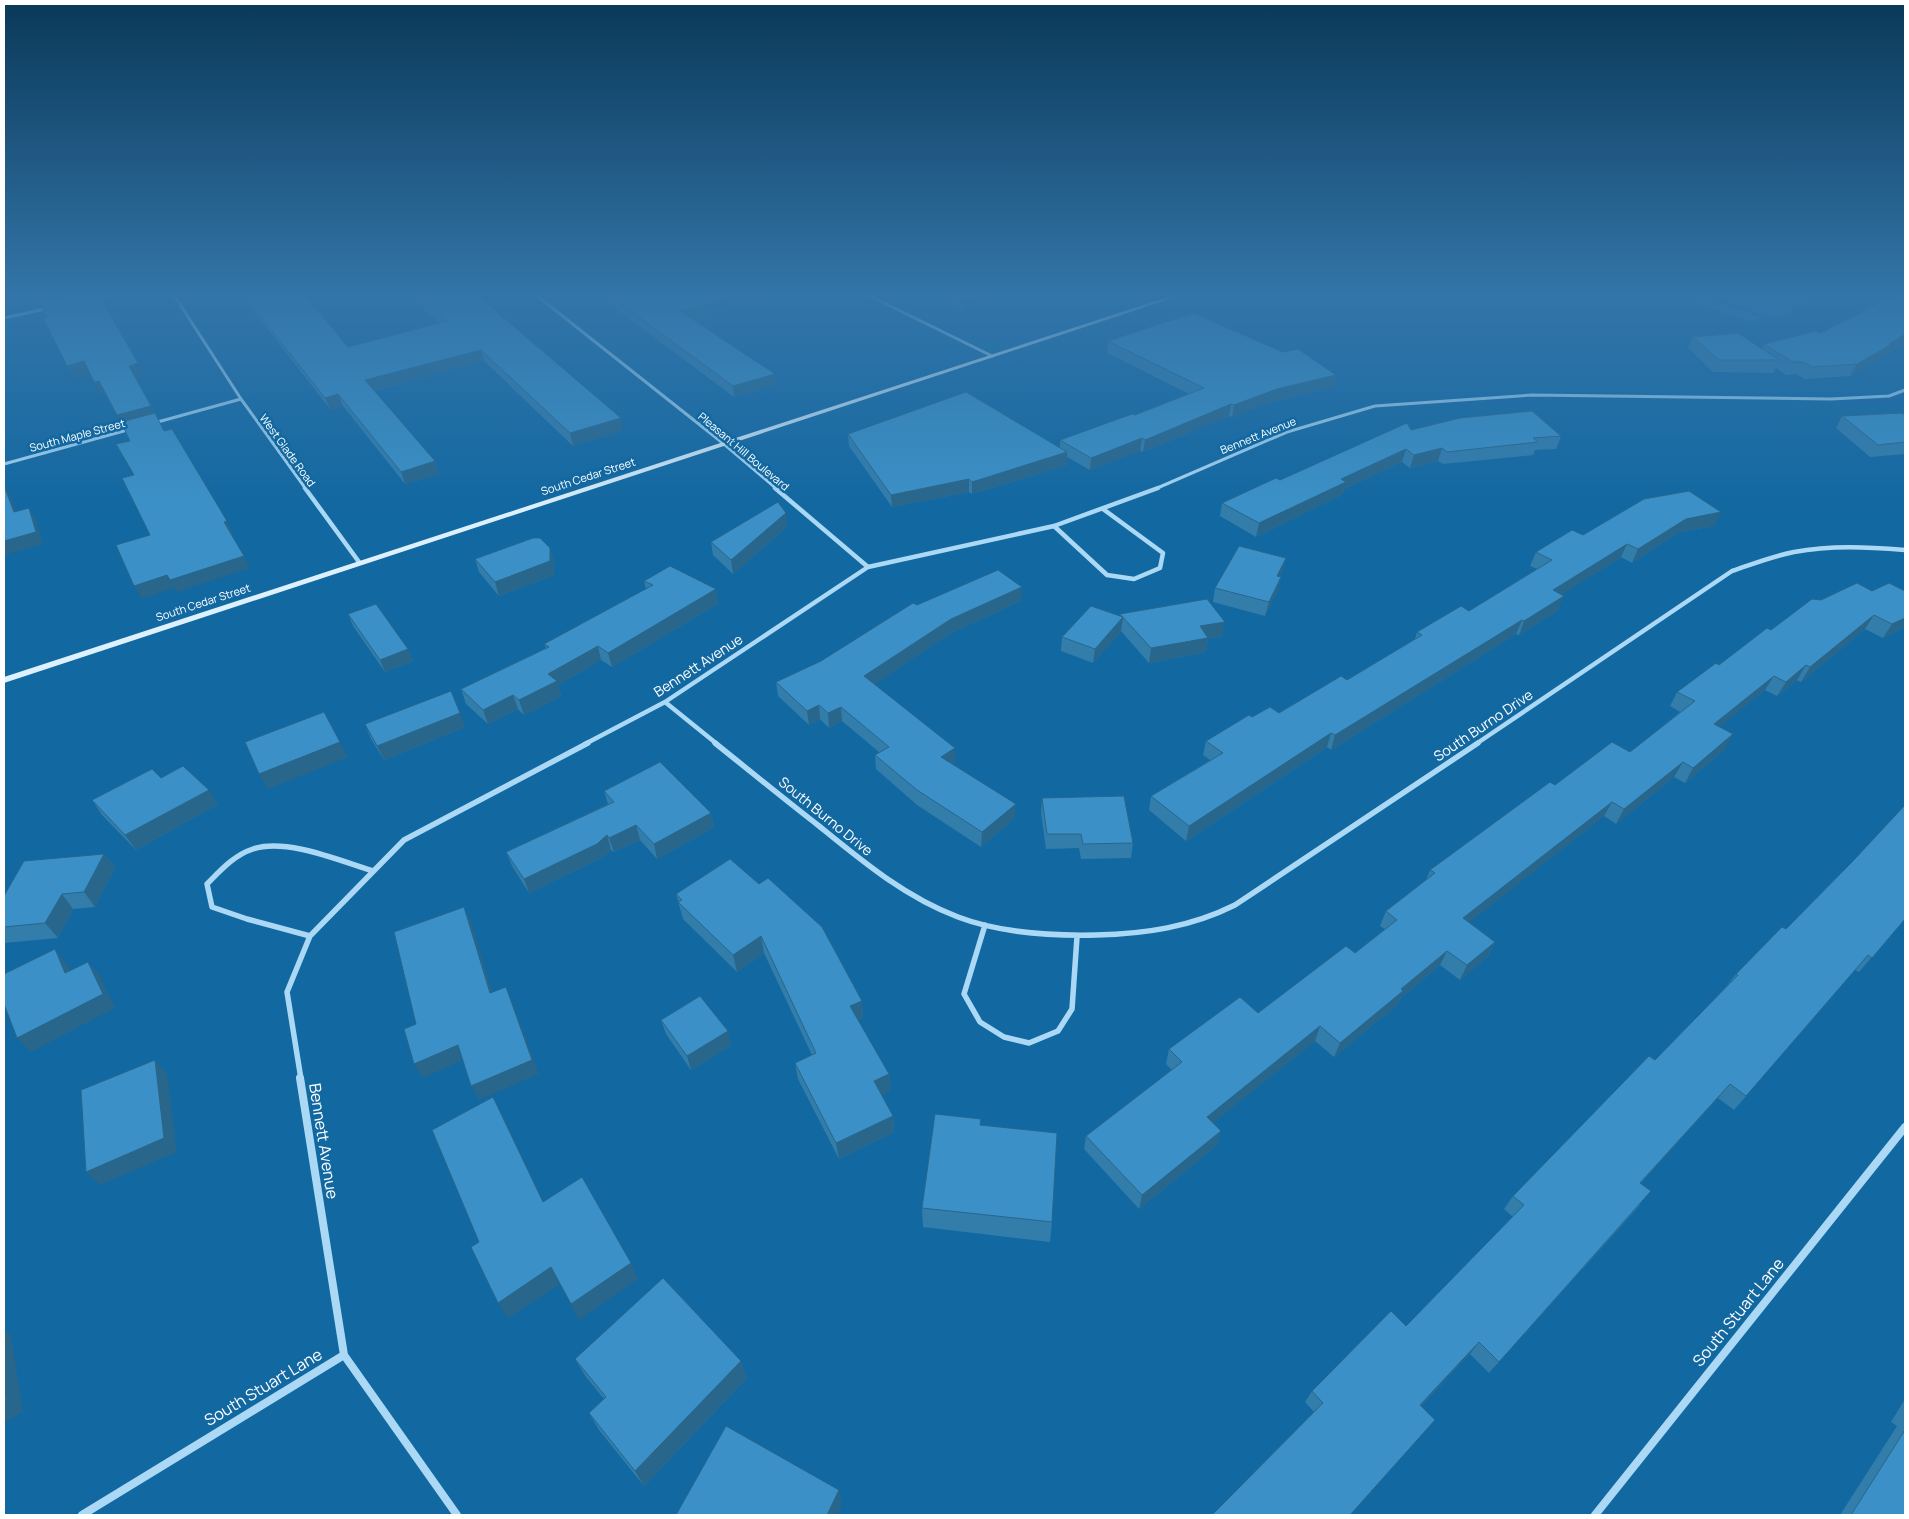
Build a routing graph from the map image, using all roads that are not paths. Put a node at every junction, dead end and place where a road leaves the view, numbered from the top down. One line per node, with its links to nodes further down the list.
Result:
1 (220, 366): 5 (street, West Glade Road)
2 (625, 366): 8 (street, Pleasant Hill Boulevard)
3 (962, 366): 8 (street, South Cedar Street)
4 (1905, 390): 10 (street, Bennett Avenue)
5 (241, 399): 6 (street, South Maple Street); 13 (street, West Glade Road)
6 (146, 425)
7 (137, 428): 9 (street, South Maple Street)
8 (724, 444): 13 (street, South Cedar Street); 14 (street, Pleasant Hill Boulevard)
9 (4, 464)
10 (1103, 509): 11 (street, Bennett Avenue); 11 (street)
11 (1054, 526): 14 (street, Bennett Avenue)
12 (1905, 550): 20 (street, South Burno Drive)
13 (359, 562): 15 (street, South Cedar Street)
14 (868, 567): 16 (street, Bennett Avenue)
15 (4, 680)
16 (665, 702): 17 (street, Bennett Avenue); 18 (street, South Burno Drive)
17 (373, 871): 19 (street, Bennett Avenue); 19 (street)
18 (985, 925): 20 (street, South Burno Drive); 20 (street)
19 (310, 936): 22 (street, Bennett Avenue)
20 (1077, 937)
21 (1905, 1127): 25 (street, South Stuart Lane)
22 (344, 1354): 23 (street, South Stuart Lane); 24 (street, South Stuart Lane)
23 (82, 1515)
24 (457, 1515)
25 (1595, 1515)

